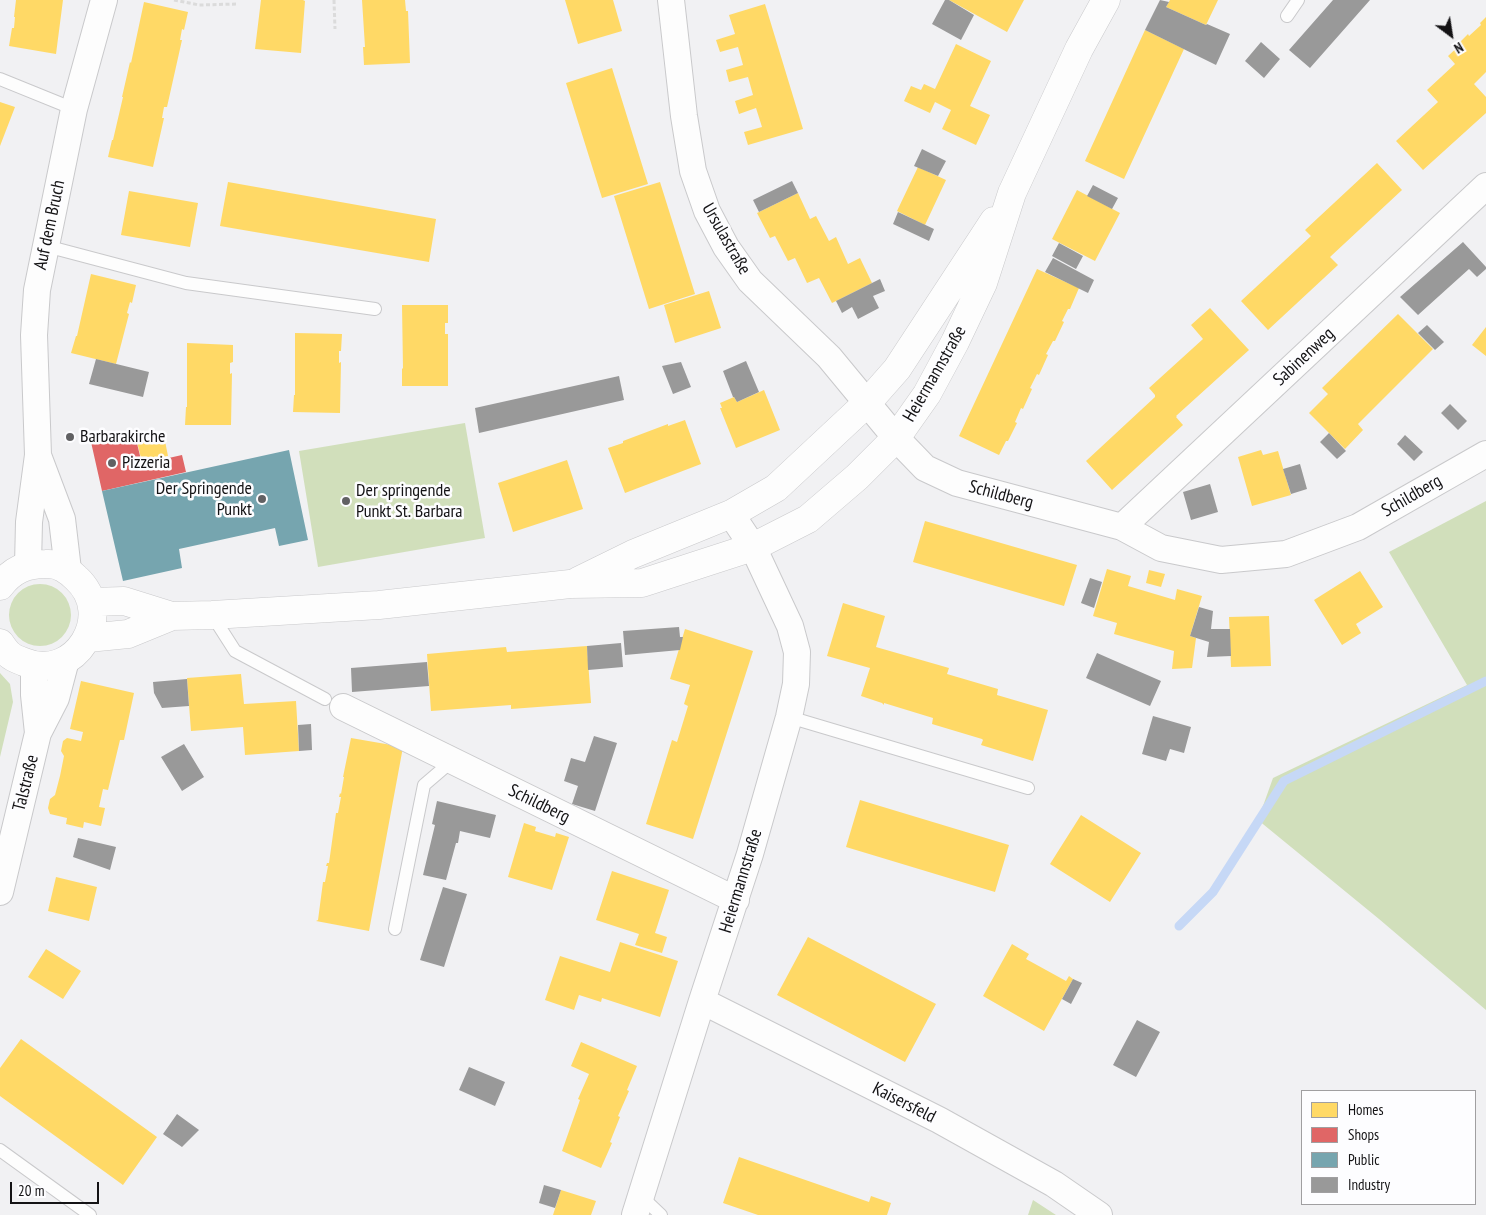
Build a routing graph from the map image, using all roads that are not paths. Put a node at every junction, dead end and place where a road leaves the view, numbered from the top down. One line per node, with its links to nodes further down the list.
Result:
1 (104, 0): 7 (street, Auf dem Bruch)
2 (671, 0): 12 (street, Ursulastraße)
3 (1106, 0): 9 (street, Heiermannstraße)
4 (1298, 0): 5 (lane)
5 (1287, 16)
6 (0, 79): 7 (lane)
7 (74, 109): 10 (street, Auf dem Bruch)
8 (1486, 186): 17 (street, Sabinenweg)
9 (1012, 193): 12 (street, Heiermannstraße); 13 (street, Heiermannstraße)
10 (46, 246): 11 (lane); 15 (street, Auf dem Bruch)
11 (375, 310)
12 (867, 403): 13 (street, Schildberg); 16 (street)
13 (896, 438): 17 (street, Schildberg); 18 (street, Heiermannstraße)
14 (1486, 454): 17 (street, Schildberg)
15 (38, 455): 19 (street, Auf dem Bruch); 20 (street, Auf dem Bruch)
16 (731, 514): 18 (street, Heiermannstraße); 21 (street)
17 (1122, 527)
18 (752, 547): 21 (street); 31 (street, Heiermannstraße)
19 (28, 565): 20 (street); 22 (street)
20 (68, 570): 23 (street)
21 (570, 584): 24 (street)
22 (0, 586)
23 (92, 602): 25 (street); 26 (street)
24 (212, 615): 25 (street); 30 (lane, Schildberg)
25 (172, 616): 26 (street)
26 (88, 638): 28 (street)
27 (0, 643): 29 (street)
28 (66, 660): 29 (street); 32 (street, Talstraße)
29 (34, 666): 32 (street, Talstraße)
30 (334, 703): 33 (street, Schildberg)
31 (789, 717): 34 (lane); 36 (street, Heiermannstraße)
32 (38, 733): 35 (street, Talstraße)
33 (452, 761): 36 (street, Schildberg); 37 (lane)
34 (1028, 788)
35 (0, 892)
36 (736, 900): 38 (street, Heiermannstraße)
37 (395, 929)
38 (702, 1001): 40 (street, Heiermannstraße); 43 (street, Kaisersfeld)
39 (0, 1150): 41 (lane)
40 (638, 1206): 42 (lane)
41 (90, 1215)
42 (661, 1215)
43 (1099, 1215)

